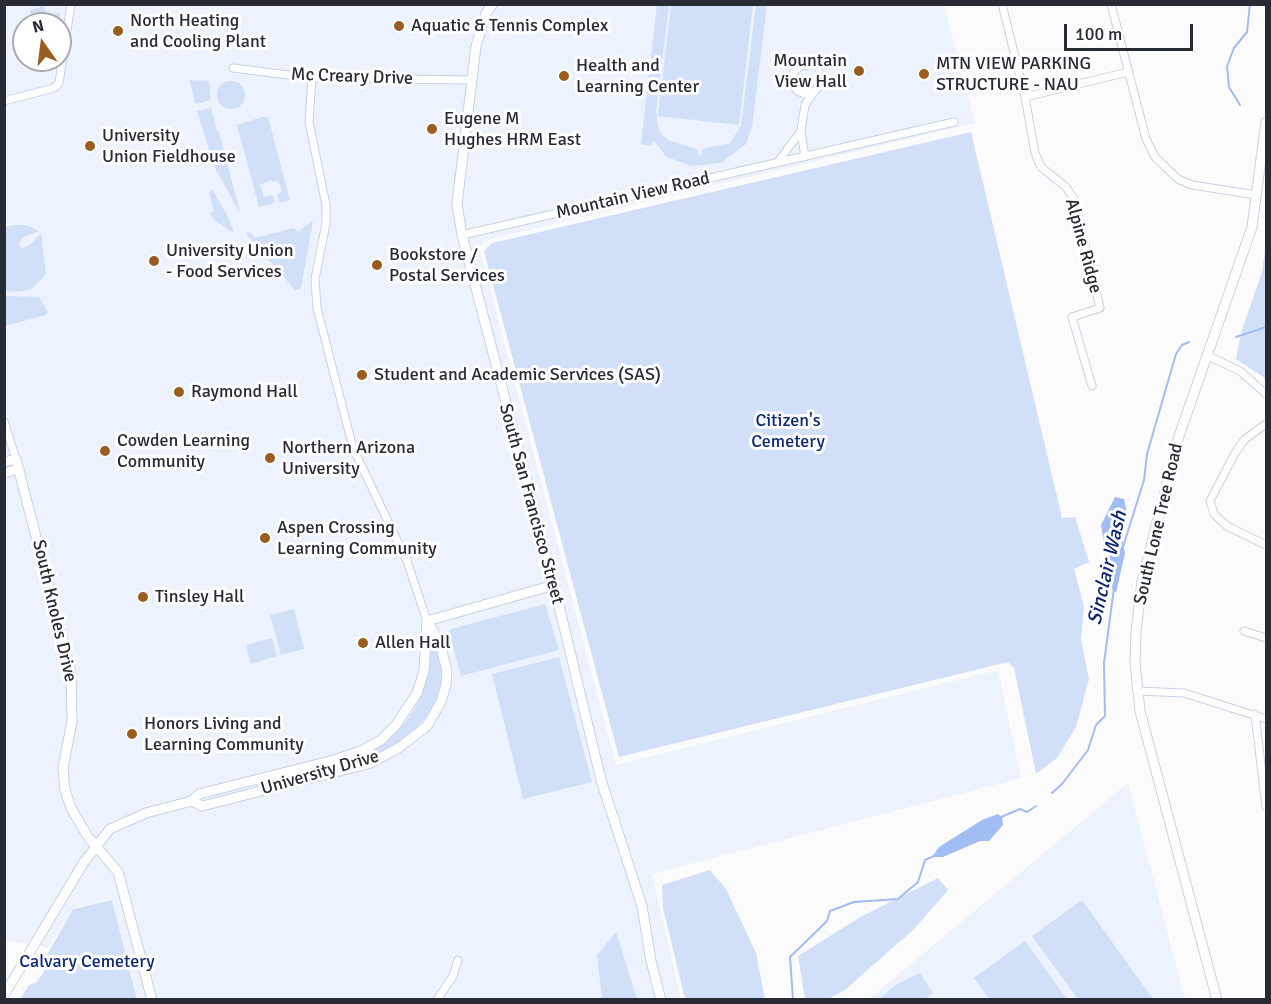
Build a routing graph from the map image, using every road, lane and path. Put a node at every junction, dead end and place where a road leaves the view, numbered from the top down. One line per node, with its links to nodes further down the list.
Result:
1 (71, 4): 14 (street)
2 (493, 4): 10 (street, South San Francisco Street)
3 (1002, 4): 13 (street)
4 (1111, 4): 8 (street)
5 (809, 65): 11 (street)
6 (233, 68): 9 (street, Mc Creary Drive)
7 (819, 72): 12 (street)
8 (1128, 72): 13 (street); 21 (street)
9 (312, 78): 10 (street, Mc Creary Drive); 34 (street)
10 (472, 80): 22 (street, South San Francisco Street)
11 (797, 92): 12 (street); 15 (street)
12 (814, 92): 15 (street)
13 (1025, 97): 24 (street, Alpine Ridge)
14 (4, 101)
15 (806, 105): 18 (street)
16 (954, 122): 19 (street, Mountain View Road)
17 (1266, 122): 21 (street, South Lone Tree Road)
18 (801, 130): 19 (street); 20 (street)
19 (805, 157): 20 (street, Mountain View Road)
20 (777, 163): 22 (street, Mountain View Road)
21 (1256, 195): 23 (street, South Lone Tree Road)
22 (462, 235): 33 (street, South San Francisco Street)
23 (1206, 355): 25 (street); 37 (street, South Lone Tree Road)
24 (1092, 386)
25 (1266, 394)
26 (4, 420): 28 (street, South Knoles Drive)
27 (1266, 424): 32 (street)
28 (16, 459): 29 (street); 30 (street, South Knoles Drive)
29 (4, 462)
30 (19, 469): 31 (street); 42 (street, South Knoles Drive)
31 (4, 473)
32 (1266, 545)
33 (554, 585): 34 (street); 47 (street, South San Francisco Street)
34 (427, 621): 40 (street, University Drive); 40 (street, University Drive)
35 (1244, 631): 36 (street)
36 (1266, 638)
37 (1137, 691): 38 (street); 48 (street, South Lone Tree Road)
38 (1255, 714): 39 (street); 41 (street)
39 (1266, 718)
40 (192, 801): 42 (street, University Drive)
41 (1266, 807)
42 (96, 846): 44 (street, University Drive); 45 (street, South Knoles Drive)
43 (458, 960): 46 (street)
44 (4, 995)
45 (152, 999)
46 (436, 999)
47 (661, 999)
48 (1217, 999)

